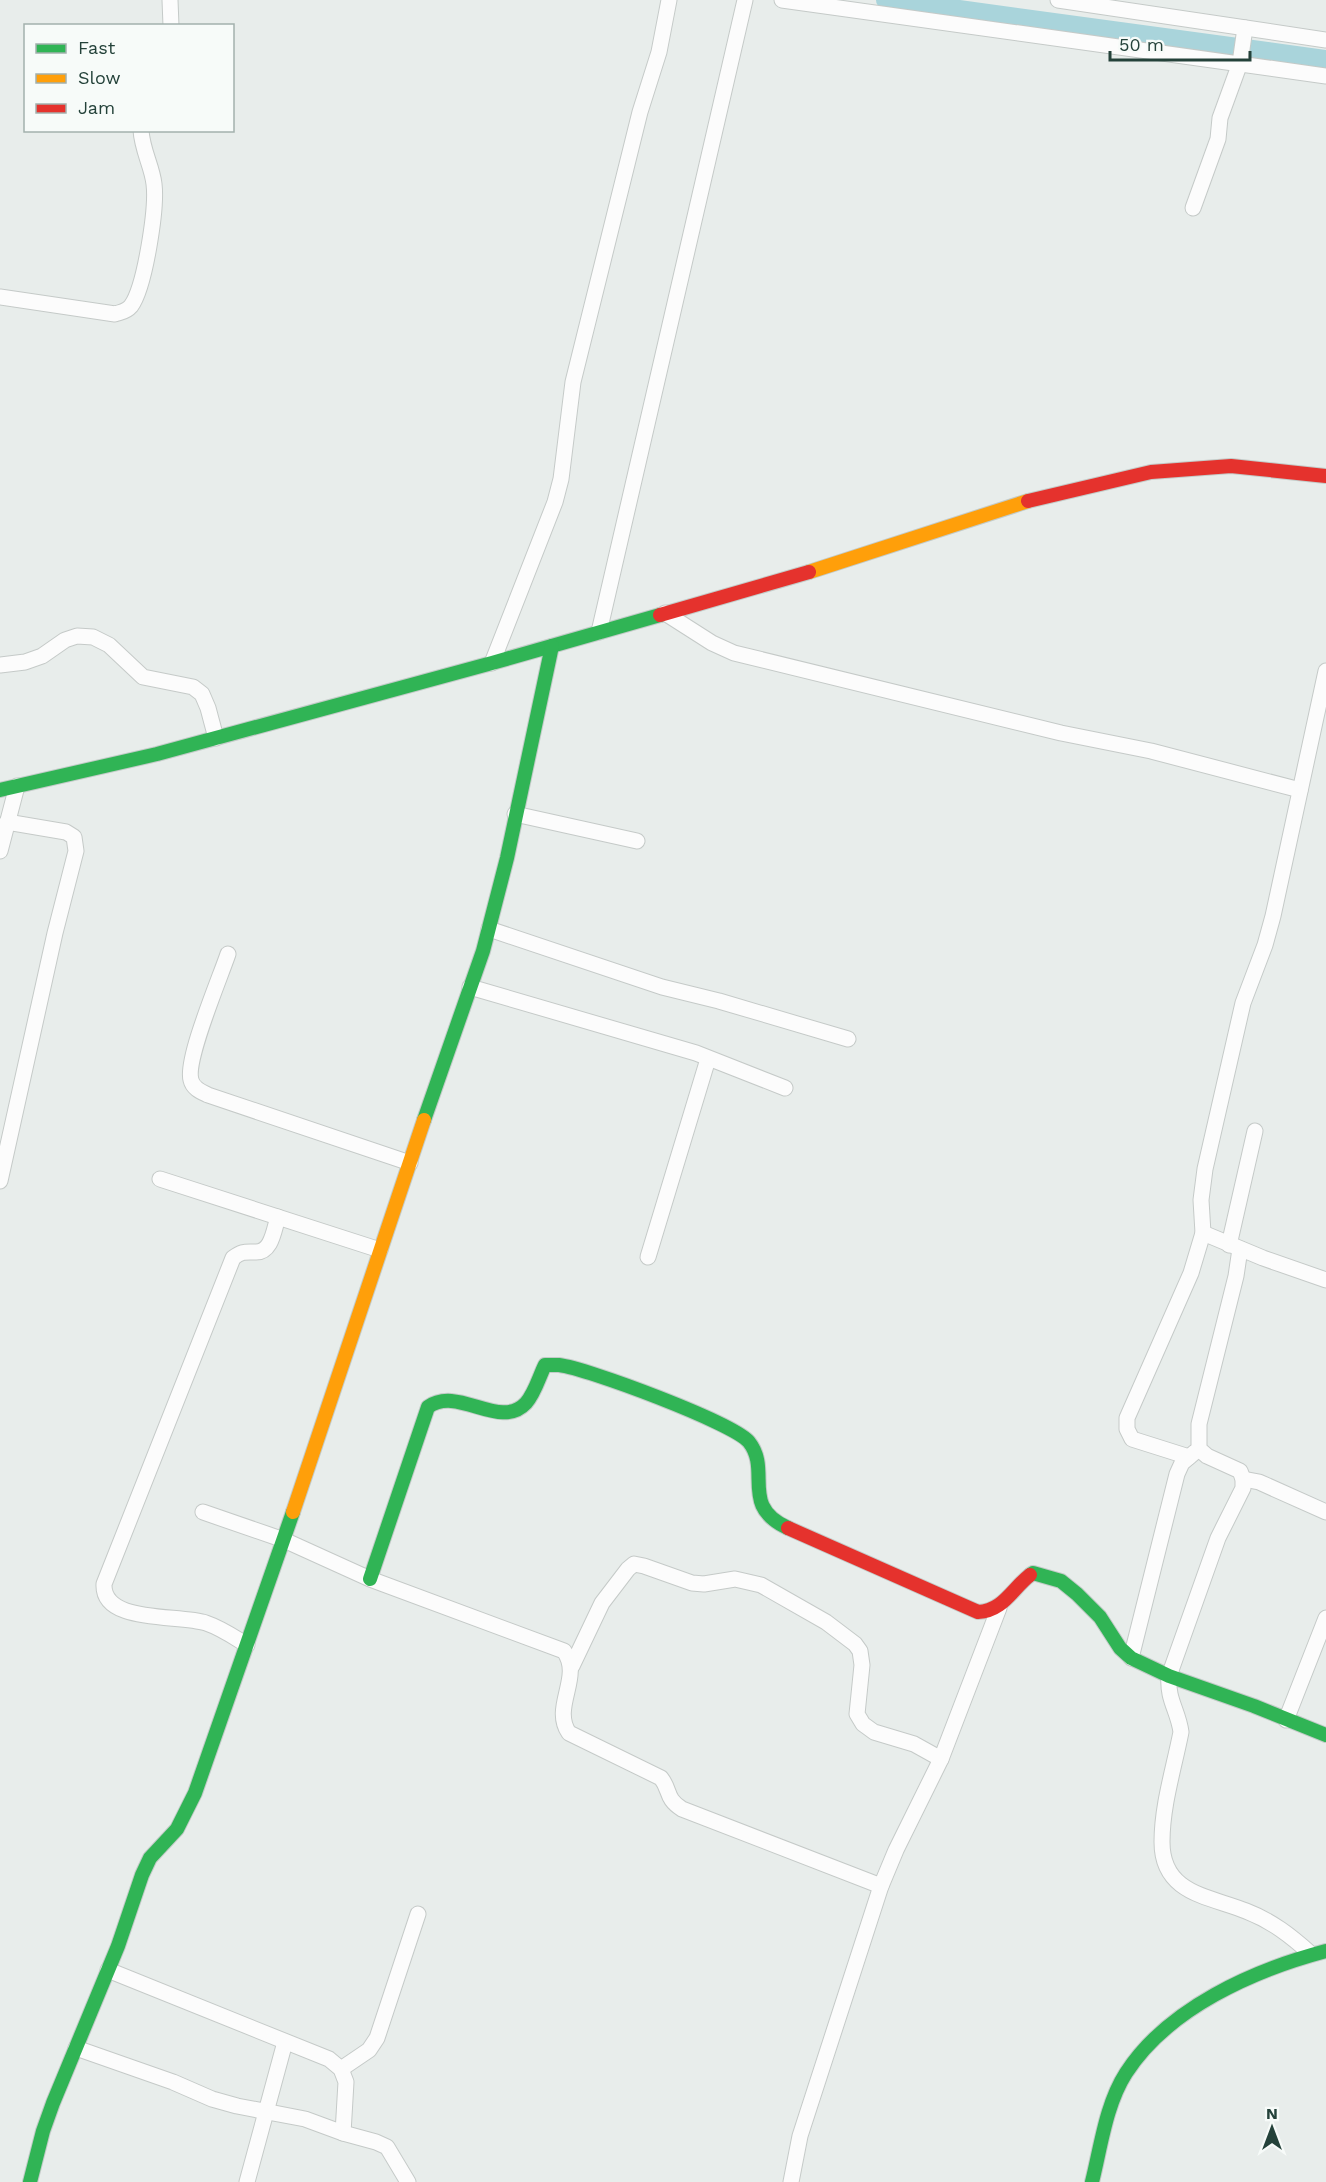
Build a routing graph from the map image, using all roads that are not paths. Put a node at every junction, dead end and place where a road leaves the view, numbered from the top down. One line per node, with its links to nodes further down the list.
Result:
1 (170, 0): 6 (street)
2 (669, 0): 18 (street)
3 (745, 0): 16 (street)
4 (782, 0): 9 (street)
5 (1058, 0): 7 (street)
6 (171, 24)
7 (1245, 28): 8 (street); 9 (street)
8 (1326, 40)
9 (1240, 63): 10 (street); 12 (street)
10 (1326, 76)
11 (141, 132): 13 (street)
12 (1192, 208)
13 (0, 297)
14 (1326, 476): 15 (street)
15 (665, 613): 16 (street); 25 (street)
16 (599, 632): 17 (street)
17 (552, 646): 18 (street); 26 (street)
18 (492, 663): 22 (street)
19 (0, 665): 22 (street)
20 (1326, 671): 21 (street)
21 (1321, 715): 25 (street)
22 (216, 738): 23 (street)
23 (17, 786): 24 (street); 27 (street)
24 (0, 790)
25 (1300, 790): 41 (street)
26 (515, 814): 28 (street); 30 (street)
27 (8, 822): 29 (street); 39 (street)
28 (637, 841)
29 (0, 851)
30 (489, 929): 32 (street); 33 (street)
31 (228, 954): 37 (street)
32 (470, 987): 34 (street); 37 (street)
33 (848, 1039)
34 (708, 1059): 35 (street); 44 (street)
35 (784, 1088)
36 (1255, 1131): 42 (street)
37 (410, 1163): 43 (street)
38 (160, 1179): 40 (street)
39 (0, 1181)
40 (278, 1217): 43 (street); 54 (street)
41 (1203, 1233): 42 (street); 46 (street)
42 (1235, 1247): 45 (street); 46 (street)
43 (380, 1250): 50 (street)
44 (648, 1257)
45 (1326, 1280)
46 (1194, 1453): 47 (street); 55 (street)
47 (1243, 1479): 49 (street); 57 (street)
48 (203, 1512): 50 (street)
49 (1326, 1512)
50 (284, 1540): 51 (street); 54 (street)
51 (370, 1580): 52 (street); 56 (street)
52 (999, 1608): 55 (street); 60 (street)
53 (1326, 1618): 58 (street)
54 (247, 1645): 64 (street)
55 (1131, 1658): 57 (street)
56 (572, 1666): 60 (street); 61 (street)
57 (1169, 1676): 58 (street); 63 (street)
58 (1286, 1720): 59 (street)
59 (1326, 1735)
60 (942, 1759): 61 (street)
61 (881, 1886): 73 (street)
62 (418, 1914): 67 (street)
63 (1319, 1953): 74 (street)
64 (108, 1970): 65 (street); 66 (street)
65 (285, 2042): 67 (street); 68 (street)
66 (76, 2048): 68 (street); 70 (street)
67 (341, 2069): 69 (street)
68 (267, 2111): 69 (street); 71 (street)
69 (343, 2133): 72 (street)
70 (30, 2182)
71 (247, 2182)
72 (408, 2182)
73 (791, 2182)
74 (1092, 2182)

